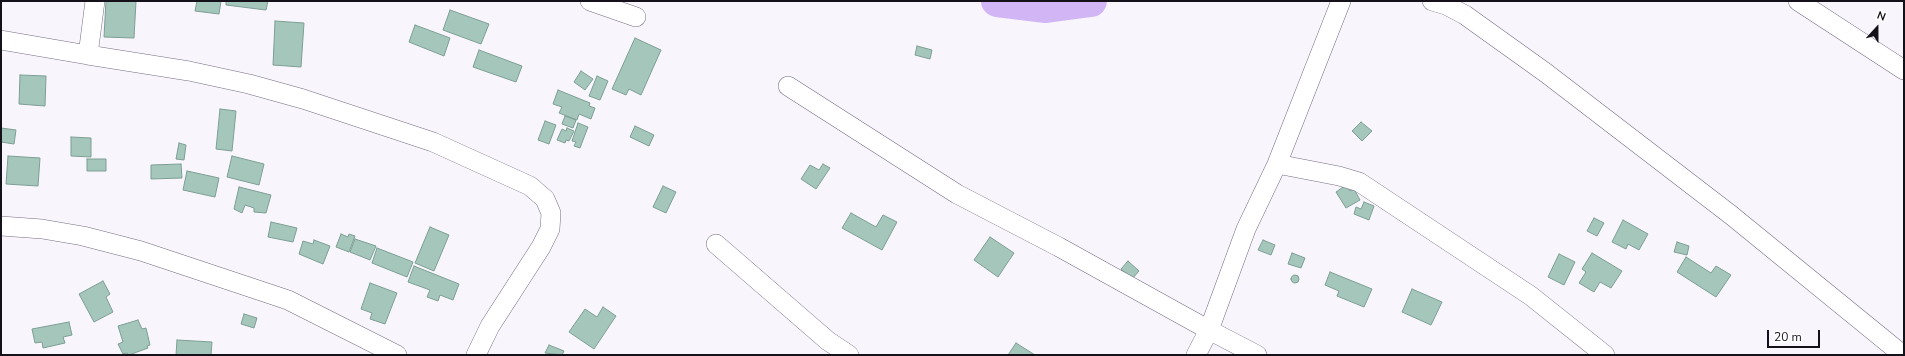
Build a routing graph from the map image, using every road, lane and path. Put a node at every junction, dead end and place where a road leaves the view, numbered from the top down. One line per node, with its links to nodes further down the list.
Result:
1 (95, 1): 8 (street)
2 (590, 1): 6 (street)
3 (1341, 1): 11 (street)
4 (1432, 1): 21 (street)
5 (1798, 1): 9 (street)
6 (636, 17)
7 (1, 40): 8 (street)
8 (88, 55): 16 (street)
9 (1904, 70)
10 (788, 86): 14 (street)
11 (1277, 164): 14 (street); 20 (street)
12 (1, 226): 15 (street)
13 (716, 244): 17 (street)
14 (1209, 330): 18 (street); 19 (street)
15 (397, 355)
16 (476, 355)
17 (849, 355)
18 (1196, 355)
19 (1257, 355)
20 (1605, 355)
21 (1903, 355)

